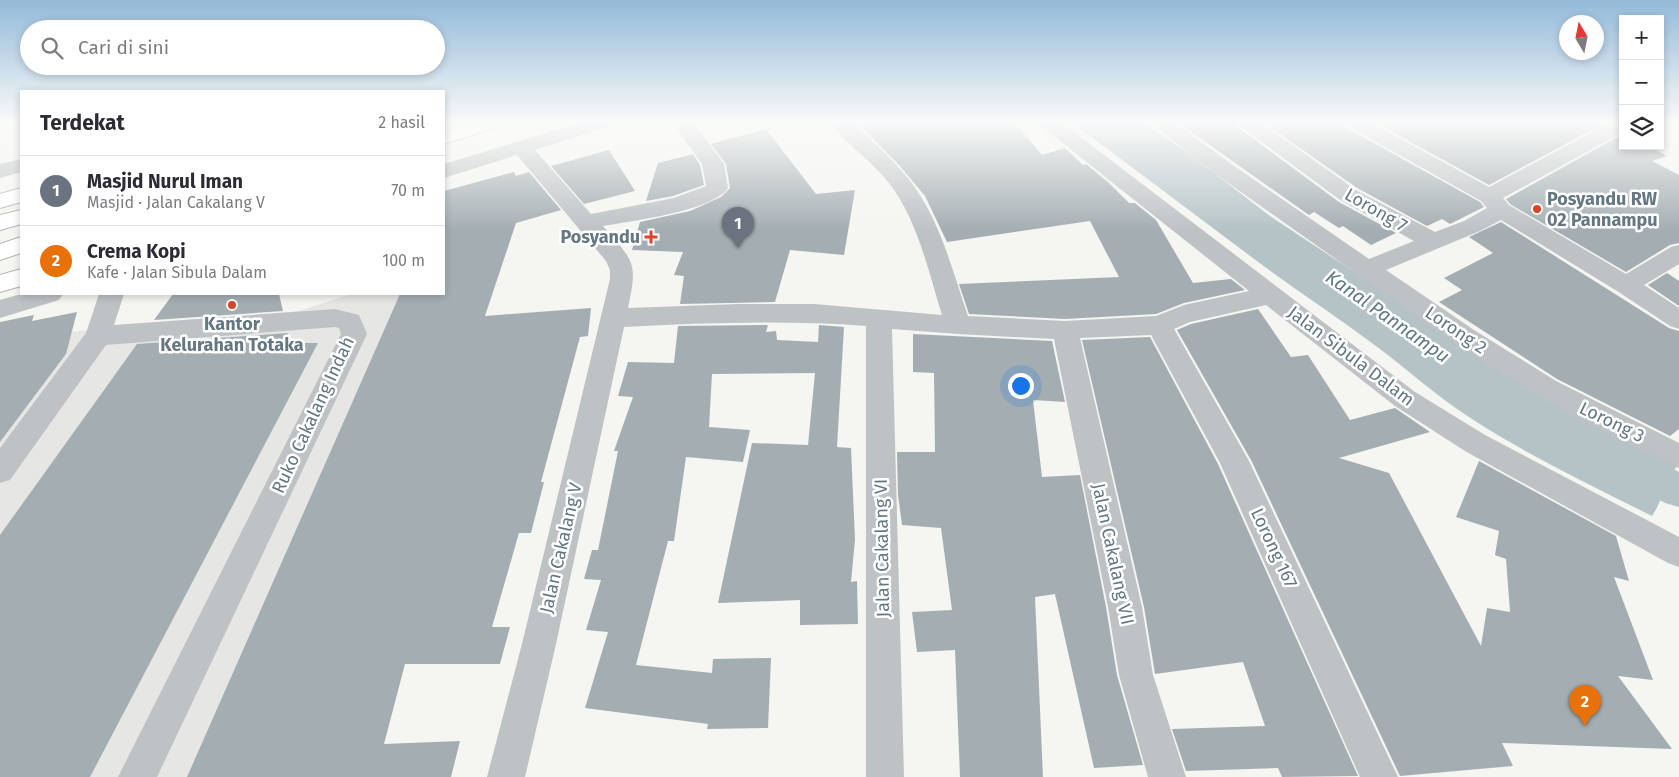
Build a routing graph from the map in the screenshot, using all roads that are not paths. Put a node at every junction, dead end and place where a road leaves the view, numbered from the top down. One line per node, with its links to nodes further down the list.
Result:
1 (485, 158): 12 (street)
2 (531, 158): 17 (street, Jalan Cakalang V)
3 (709, 158): 17 (street)
4 (879, 158): 34 (street)
5 (1095, 158): 29 (street, Jalan Sibula Dalam)
6 (1209, 158): 23 (street, Lorong 2)
7 (1297, 158): 19 (street, Lorong 7)
8 (1418, 158): 15 (street)
9 (1567, 158): 15 (street)
10 (20, 165): 11 (street)
11 (0, 171)
12 (445, 171)
13 (20, 195): 14 (highway)
14 (0, 201)
15 (1495, 203): 19 (street); 26 (street)
16 (20, 217): 18 (highway)
17 (587, 222): 31 (street, Jalan Cakalang V)
18 (0, 223)
19 (1434, 242): 23 (street)
20 (20, 246): 21 (highway)
21 (0, 252)
22 (1679, 253): 26 (street)
23 (1367, 269): 38 (street, Lorong 2)
24 (20, 278): 25 (highway)
25 (0, 284)
26 (1626, 285): 33 (street)
27 (47, 295): 30 (street)
28 (111, 295): 37 (street)
29 (1270, 295): 35 (street); 41 (street, Jalan Sibula Dalam)
30 (0, 309)
31 (612, 318): 32 (street); 43 (street, Jalan Cakalang V)
32 (879, 320): 34 (street); 44 (street, Jalan Cakalang VI)
33 (1679, 320)
34 (958, 325): 36 (street)
35 (1159, 325): 36 (street); 46 (street, Lorong 167)
36 (1065, 330): 45 (street, Jalan Cakalang VII)
37 (98, 336): 40 (street); 42 (street, Ruko Cakalang Indah)
38 (1546, 388): 39 (street, Lorong 3)
39 (1679, 456)
40 (0, 470)
41 (1679, 553)
42 (137, 777)
43 (506, 777)
44 (885, 777)
45 (1167, 777)
46 (1379, 777)

